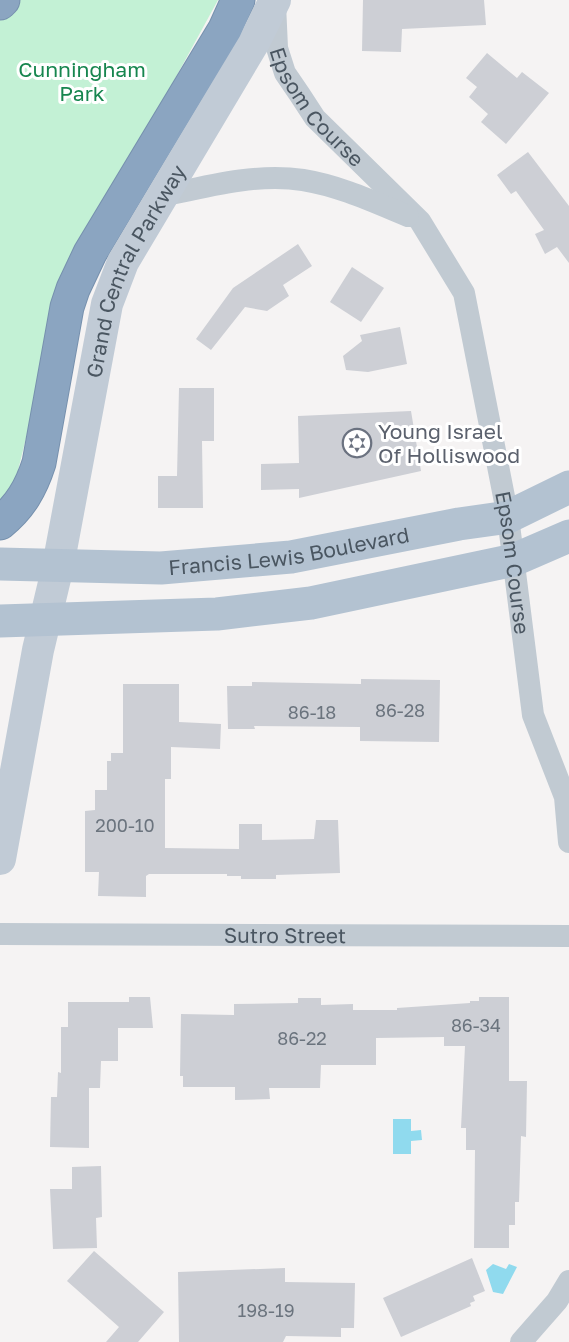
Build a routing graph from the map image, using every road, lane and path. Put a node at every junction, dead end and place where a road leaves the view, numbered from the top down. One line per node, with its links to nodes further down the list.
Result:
1 (238, 0): 7 (highway)
2 (275, 0): 3 (street, Grand Central Parkway); 4 (street, Epsom Course)
3 (162, 196): 4 (street, Epsom Course); 11 (street, Grand Central Parkway)
4 (420, 221): 6 (street, Epsom Course)
5 (569, 488): 6 (main road, Francis Lewis Boulevard)
6 (508, 517): 9 (street, Epsom Course); 11 (main road, Francis Lewis Boulevard)
7 (0, 523)
8 (569, 536): 9 (main road)
9 (514, 560): 12 (main road); 14 (street, Epsom Course)
10 (0, 564): 11 (main road, Francis Lewis Boulevard)
11 (58, 566): 12 (street, Grand Central Parkway)
12 (45, 620): 13 (main road); 16 (street, Grand Central Parkway)
13 (0, 621)
14 (567, 798): 15 (street, Epsom Course)
15 (569, 842)
16 (0, 859)
17 (0, 934): 18 (street, Sutro Street)
18 (569, 936)
19 (569, 1281): 20 (street)
20 (521, 1342)

